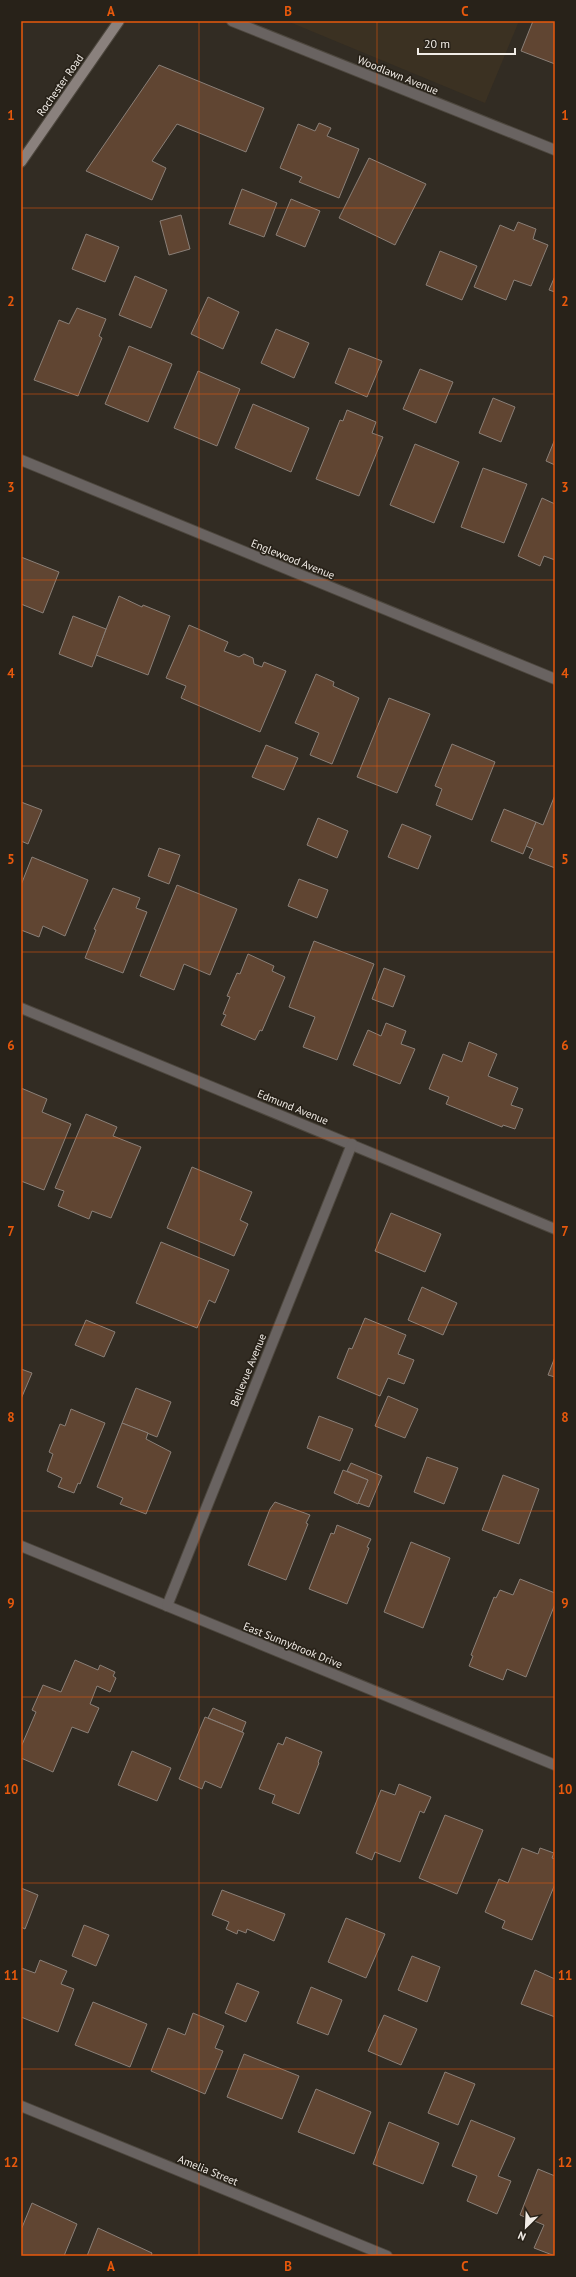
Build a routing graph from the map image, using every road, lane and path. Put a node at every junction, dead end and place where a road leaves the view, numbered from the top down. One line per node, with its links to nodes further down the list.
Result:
1 (119, 21): 4 (main road, Rochester Road)
2 (232, 21): 3 (street, Woodlawn Avenue)
3 (555, 150)
4 (21, 162)
5 (21, 460): 6 (street, Englewood Avenue)
6 (555, 679)
7 (21, 1008): 8 (street, Edmund Avenue)
8 (352, 1144): 9 (street, Edmund Avenue); 11 (street, Bellevue Avenue)
9 (555, 1228)
10 (21, 1546): 11 (street, East Sunnybrook Drive)
11 (167, 1606): 12 (street, East Sunnybrook Drive)
12 (555, 1765)
13 (21, 2106): 14 (street, Amelia Street)
14 (387, 2256)

